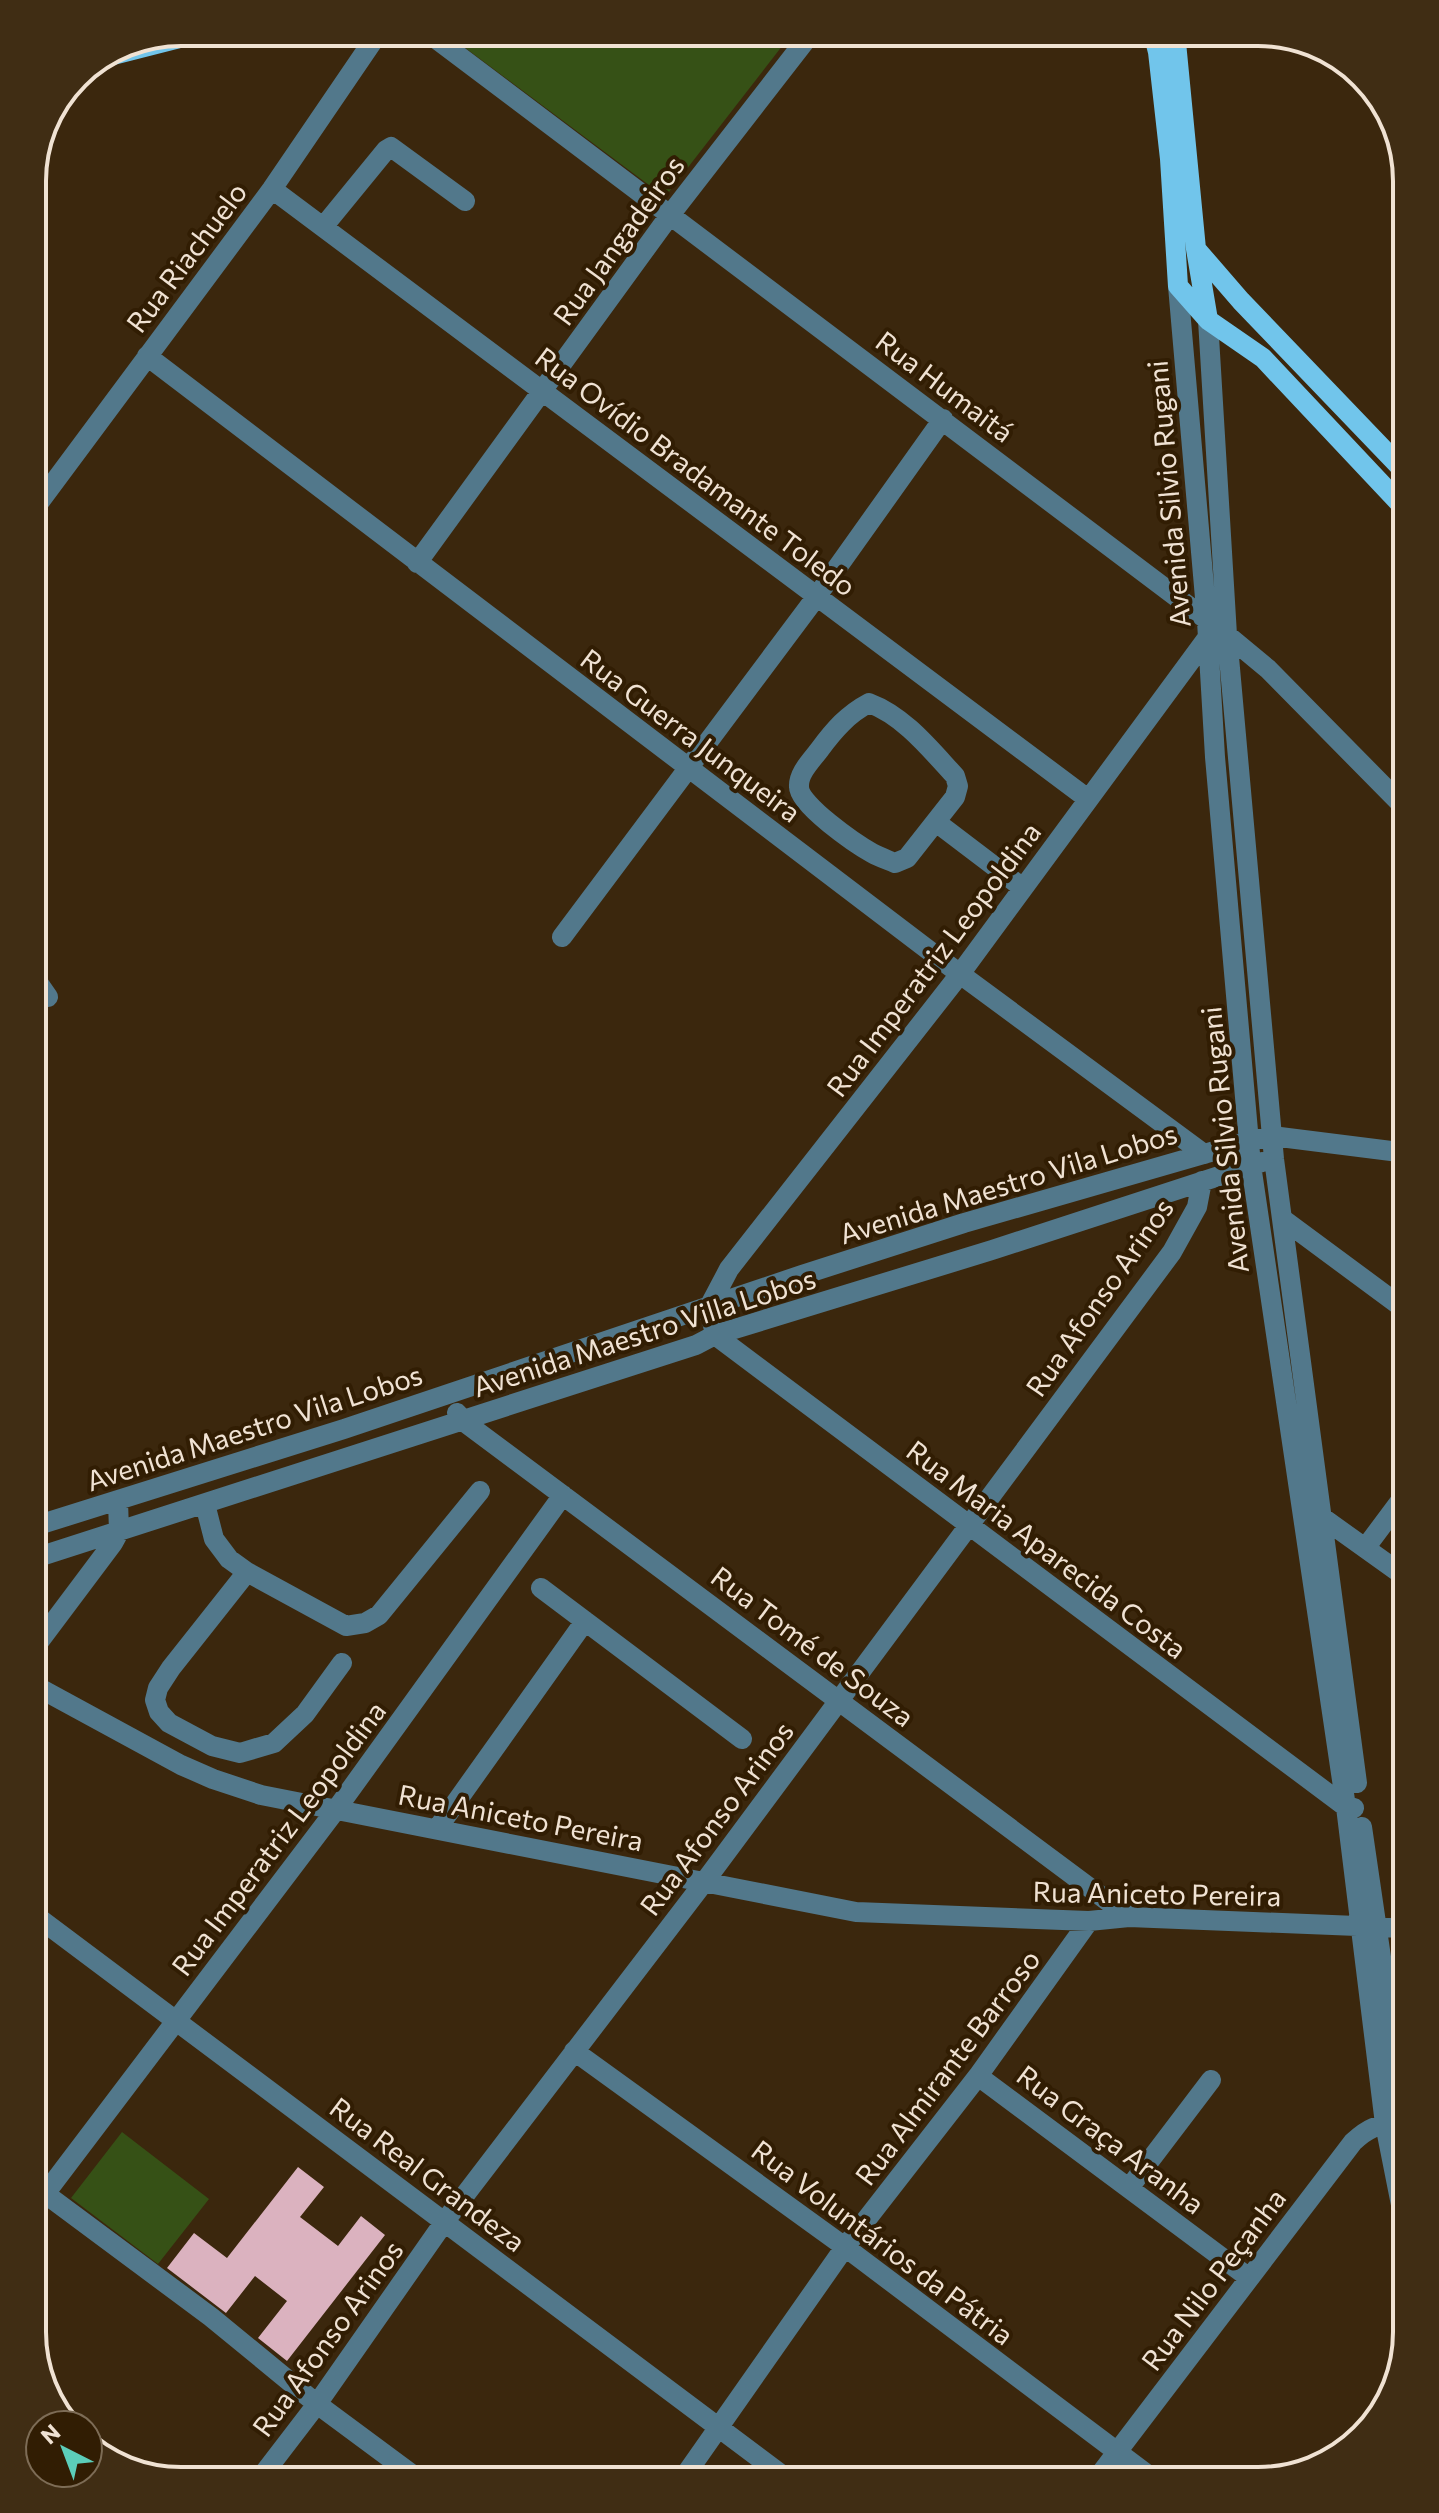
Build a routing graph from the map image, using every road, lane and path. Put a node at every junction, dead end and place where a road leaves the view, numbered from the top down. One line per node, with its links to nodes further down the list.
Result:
1 (369, 46): 6 (street, Rua Riachuelo)
2 (446, 46): 8 (street, Rua Humaitá)
3 (801, 46): 8 (street, Rua Jangadeiros)
4 (1156, 46): 11 (main road, Avenida Silvio Rugani)
5 (1176, 46): 10 (main road, Avenida Silvio Rugani)
6 (272, 189): 9 (street, Rua Ovídio Bradamante Toledo); 13 (street, Rua Riachuelo)
7 (465, 201): 9 (street)
8 (670, 215): 14 (street, Rua Jangadeiros); 15 (street, Rua Humaitá)
9 (323, 227): 14 (street, Rua Ovídio Bradamante Toledo)
10 (1196, 249): 12 (main road, Avenida Silvio Rugani); 16 (main road)
11 (1178, 286): 12 (main road); 21 (street, Avenida Silvio Rugani)
12 (1208, 320): 18 (main road); 21 (street, Avenida Silvio Rugani)
13 (147, 356): 17 (street, Rua Riachuelo); 19 (street, Rua Guerra Junqueira)
14 (542, 391): 19 (street, Rua Jangadeiros); 20 (street, Rua Ovídio Bradamante Toledo)
15 (943, 419): 20 (street); 21 (street, Rua Humaitá)
16 (1393, 459)
17 (46, 493)
18 (1393, 496)
19 (417, 563): 22 (street, Rua Guerra Junqueira)
20 (817, 596): 22 (street); 24 (street, Rua Ovídio Bradamante Toledo)
21 (1214, 631): 23 (street, Rua Humaitá); 24 (street, Rua Imperatriz Leopoldina); 31 (street, Avenida Silvio Rugani); 32 (street, Avenida Silvio Rugani)
22 (690, 769): 27 (street); 28 (street, Rua Guerra Junqueira)
23 (1393, 796)
24 (1088, 799): 26 (street, Rua Imperatriz Leopoldina)
25 (936, 822): 25 (street); 26 (street)
26 (1023, 888): 28 (street, Rua Imperatriz Leopoldina)
27 (562, 937)
28 (960, 974): 34 (street, Rua Guerra Junqueira); 40 (street, Rua Imperatriz Leopoldina)
29 (46, 994): 30 (street)
30 (48, 997)
31 (1272, 1136): 32 (street, Avenida Maestro Vila Lobos); 33 (street); 35 (street, Avenida Silvio Rugani)
32 (1249, 1141): 34 (street, Avenida Maestro Vila Lobos); 36 (street, Avenida Silvio Rugani)
33 (1393, 1151)
34 (1204, 1154): 40 (street, Avenida Maestro Vila Lobos)
35 (1274, 1159): 36 (street, Avenida Maestro Villa Lobos); 38 (street, Avenida Silvio Rugani)
36 (1251, 1165): 37 (street, Avenida Maestro Villa Lobos); 48 (street, Avenida Silvio Rugani)
37 (1202, 1181): 41 (street, Avenida Maestro Villa Lobos); 52 (street, Rua Afonso Arinos)
38 (1284, 1220): 39 (street); 50 (street, Avenida Silvio Rugani)
39 (1393, 1301)
40 (709, 1307): 41 (street); 42 (street, Avenida Maestro Vila Lobos)
41 (715, 1335): 43 (street, Avenida Maestro Villa Lobos); 52 (street, Rua Maria Aparecida Costa)
42 (442, 1396): 43 (street, Rua Tomé de Souza); 46 (street, Avenida Maestro Vila Lobos)
43 (463, 1421): 45 (street, Rua Tomé de Souza); 47 (street, Avenida Maestro Villa Lobos)
44 (480, 1491): 57 (street)
45 (563, 1495): 63 (street, Rua Tomé de Souza); 66 (street, Rua Imperatriz Leopoldina)
46 (118, 1500): 51 (street, Avenida Maestro Vila Lobos); 53 (street)
47 (205, 1504): 53 (street, Avenida Maestro Villa Lobos); 57 (street)
48 (1301, 1505): 50 (street); 65 (street, Avenida Silvio Rugani)
49 (1393, 1511): 54 (street)
50 (1321, 1516): 54 (street); 65 (street, Avenida Silvio Rugani)
51 (46, 1523)
52 (968, 1525): 63 (street, Rua Afonso Arinos); 65 (street, Rua Maria Aparecida Costa)
53 (119, 1532): 55 (street, Avenida Maestro Villa Lobos); 60 (street)
54 (1366, 1547): 56 (street)
55 (46, 1555)
56 (1393, 1567)
57 (247, 1572): 61 (street)
58 (541, 1588): 59 (street)
59 (585, 1621): 64 (street); 67 (street)
60 (46, 1632)
61 (342, 1663)
62 (46, 1692): 66 (street, Rua Aniceto Pereira)
63 (838, 1700): 68 (street, Rua Afonso Arinos); 69 (street, Rua Tomé de Souza)
64 (742, 1739)
65 (1353, 1808): 72 (street, Avenida Silvio Rugani)
66 (335, 1811): 67 (street, Rua Aniceto Pereira); 74 (street, Rua Imperatriz Leopoldina)
67 (437, 1829): 68 (street, Rua Aniceto Pereira)
68 (705, 1881): 70 (street, Rua Aniceto Pereira); 75 (street, Rua Afonso Arinos)
69 (1129, 1917): 70 (street, Rua Aniceto Pereira); 72 (street, Rua Aniceto Pereira)
70 (1089, 1921): 76 (street, Rua Almirante Barroso)
71 (46, 1923): 74 (street, Rua Real Grandeza)
72 (1368, 1927): 73 (street, Rua Aniceto Pereira); 77 (street, Avenida Silvio Rugani)
73 (1393, 1928)
74 (177, 2020): 80 (street, Rua Imperatriz Leopoldina); 83 (street, Rua Real Grandeza)
75 (574, 2051): 83 (street, Rua Afonso Arinos); 84 (street, Rua Voluntários da Pátria)
76 (978, 2076): 81 (street, Rua Graça Aranha); 84 (street, Rua Almirante Barroso)
77 (1393, 2079)
78 (1211, 2080): 81 (street)
79 (1393, 2129): 85 (street, Rua Nilo Peçanha)
80 (46, 2179)
81 (1129, 2188): 85 (street, Rua Graça Aranha)
82 (46, 2195): 86 (street)
83 (445, 2221): 86 (street, Rua Afonso Arinos); 87 (street, Rua Real Grandeza)
84 (845, 2247): 87 (street, Rua Almirante Barroso); 88 (street, Rua Voluntários da Pátria)
85 (1248, 2277): 88 (street, Rua Nilo Peçanha)
86 (317, 2404): 89 (street, Rua Afonso Arinos); 90 (street)
87 (720, 2428): 91 (street, Rua Almirante Barroso); 92 (street, Rua Real Grandeza)
88 (1117, 2452): 93 (street, Rua Nilo Peçanha); 94 (street, Rua Voluntários da Pátria)
89 (269, 2467)
90 (402, 2467)
91 (691, 2467)
92 (772, 2467)
93 (1106, 2467)
94 (1137, 2467)

